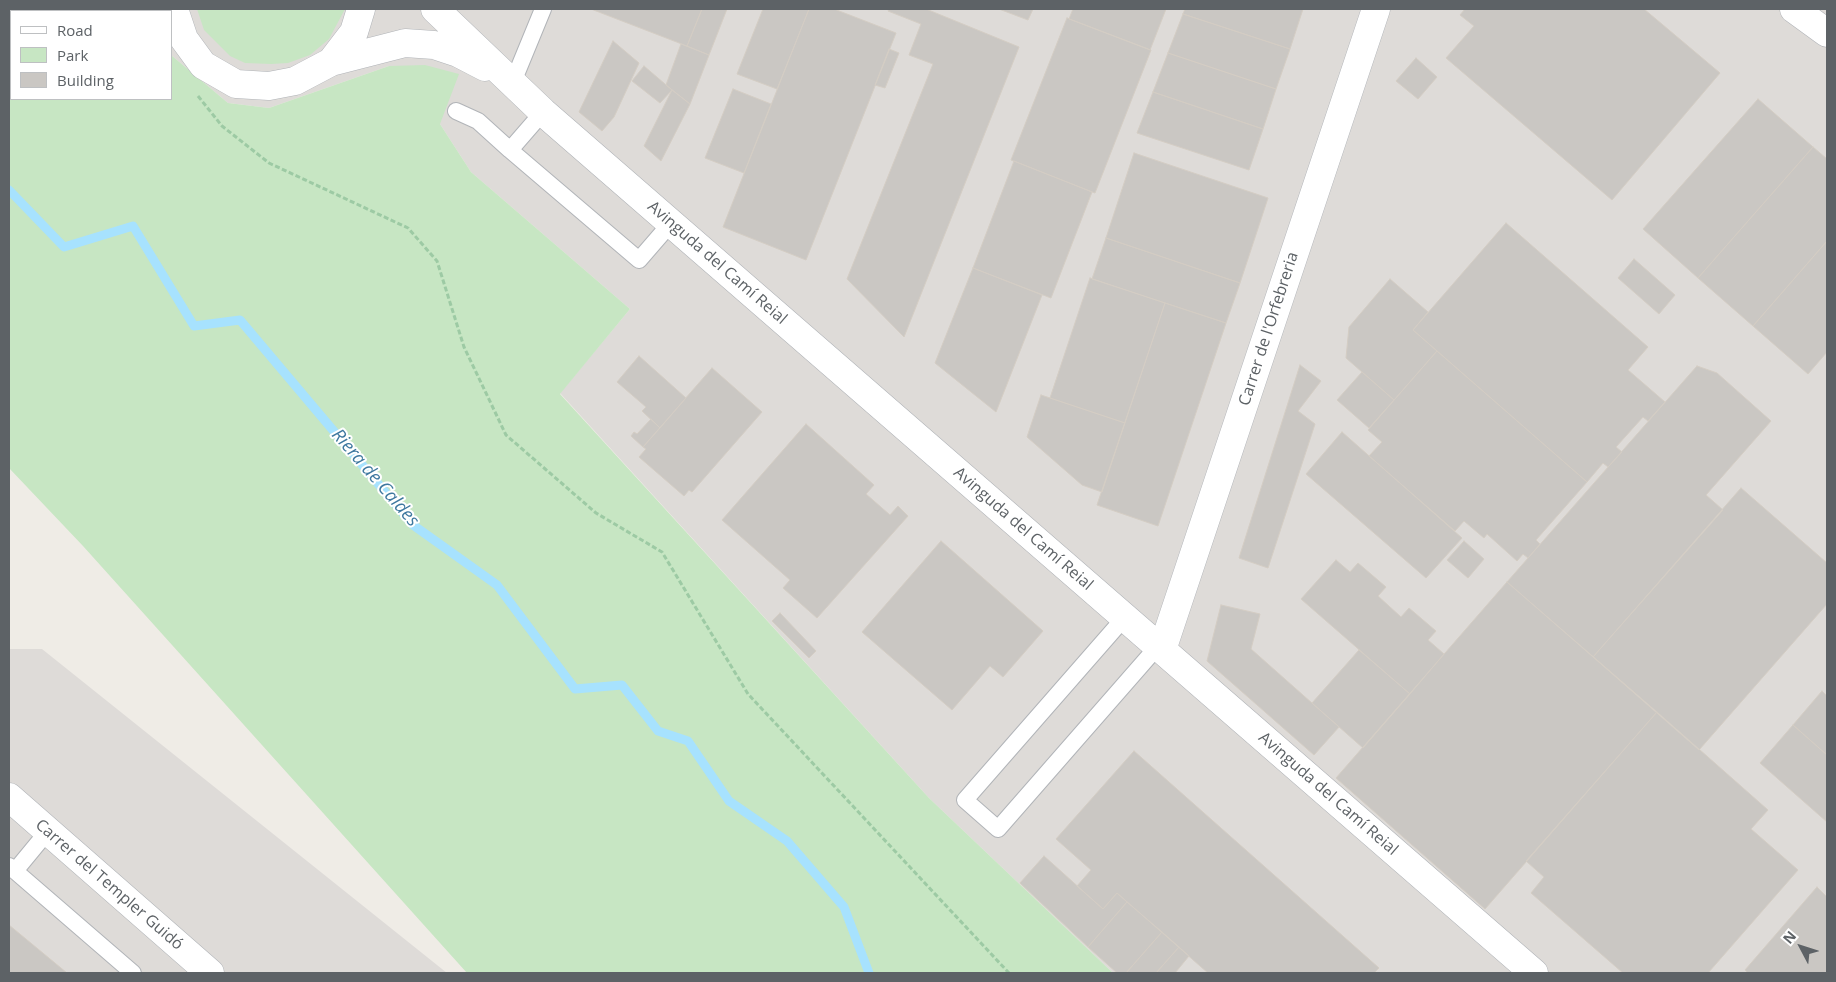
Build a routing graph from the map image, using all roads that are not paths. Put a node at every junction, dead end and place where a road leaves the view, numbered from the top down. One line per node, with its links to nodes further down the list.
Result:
1 (174, 9): 8 (street)
2 (361, 9): 9 (street)
3 (435, 9): 10 (street, Avinguda del Camí Reial)
4 (543, 9): 10 (lane)
5 (1376, 9): 16 (street, Carrer de l'Orfebreria)
6 (1794, 9): 7 (street)
7 (1827, 33)
8 (178, 34): 9 (street)
9 (332, 62): 10 (street, Avinguda del Camí Reial)
10 (513, 82): 12 (street, Avinguda del Camí Reial)
11 (456, 110): 13 (lane)
12 (543, 112): 13 (lane); 14 (street, Avinguda del Camí Reial)
13 (510, 150): 14 (lane)
14 (671, 223): 15 (street, Avinguda del Camí Reial)
15 (1125, 617): 16 (street, Avinguda del Camí Reial); 16 (lane)
16 (1160, 648): 22 (street, Avinguda del Camí Reial)
17 (9, 797): 18 (street, Carrer del Templer Guidó)
18 (48, 831): 19 (lane); 21 (street, Carrer del Templer Guidó)
19 (12, 869): 20 (lane)
20 (133, 973)
21 (210, 973)
22 (1534, 973)

